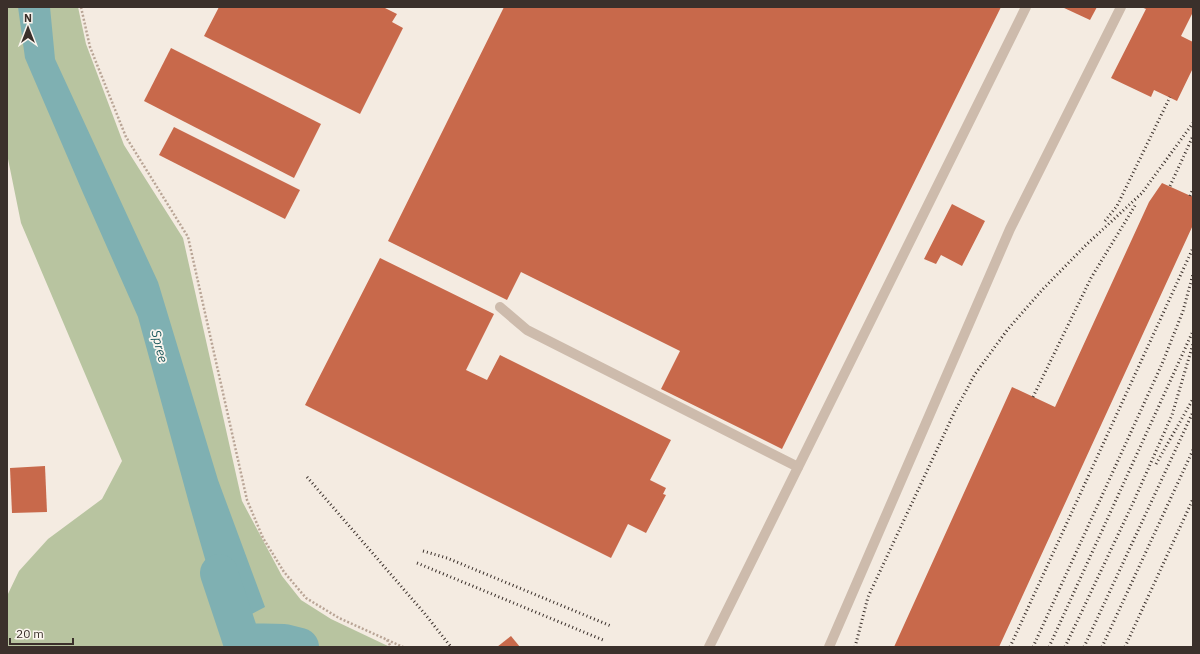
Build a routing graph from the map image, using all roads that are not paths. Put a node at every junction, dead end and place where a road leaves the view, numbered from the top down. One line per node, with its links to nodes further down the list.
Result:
1 (1026, 7): 4 (lane)
2 (1121, 7): 6 (lane)
3 (500, 307): 4 (lane)
4 (798, 466): 5 (lane)
5 (709, 647)
6 (828, 647)

